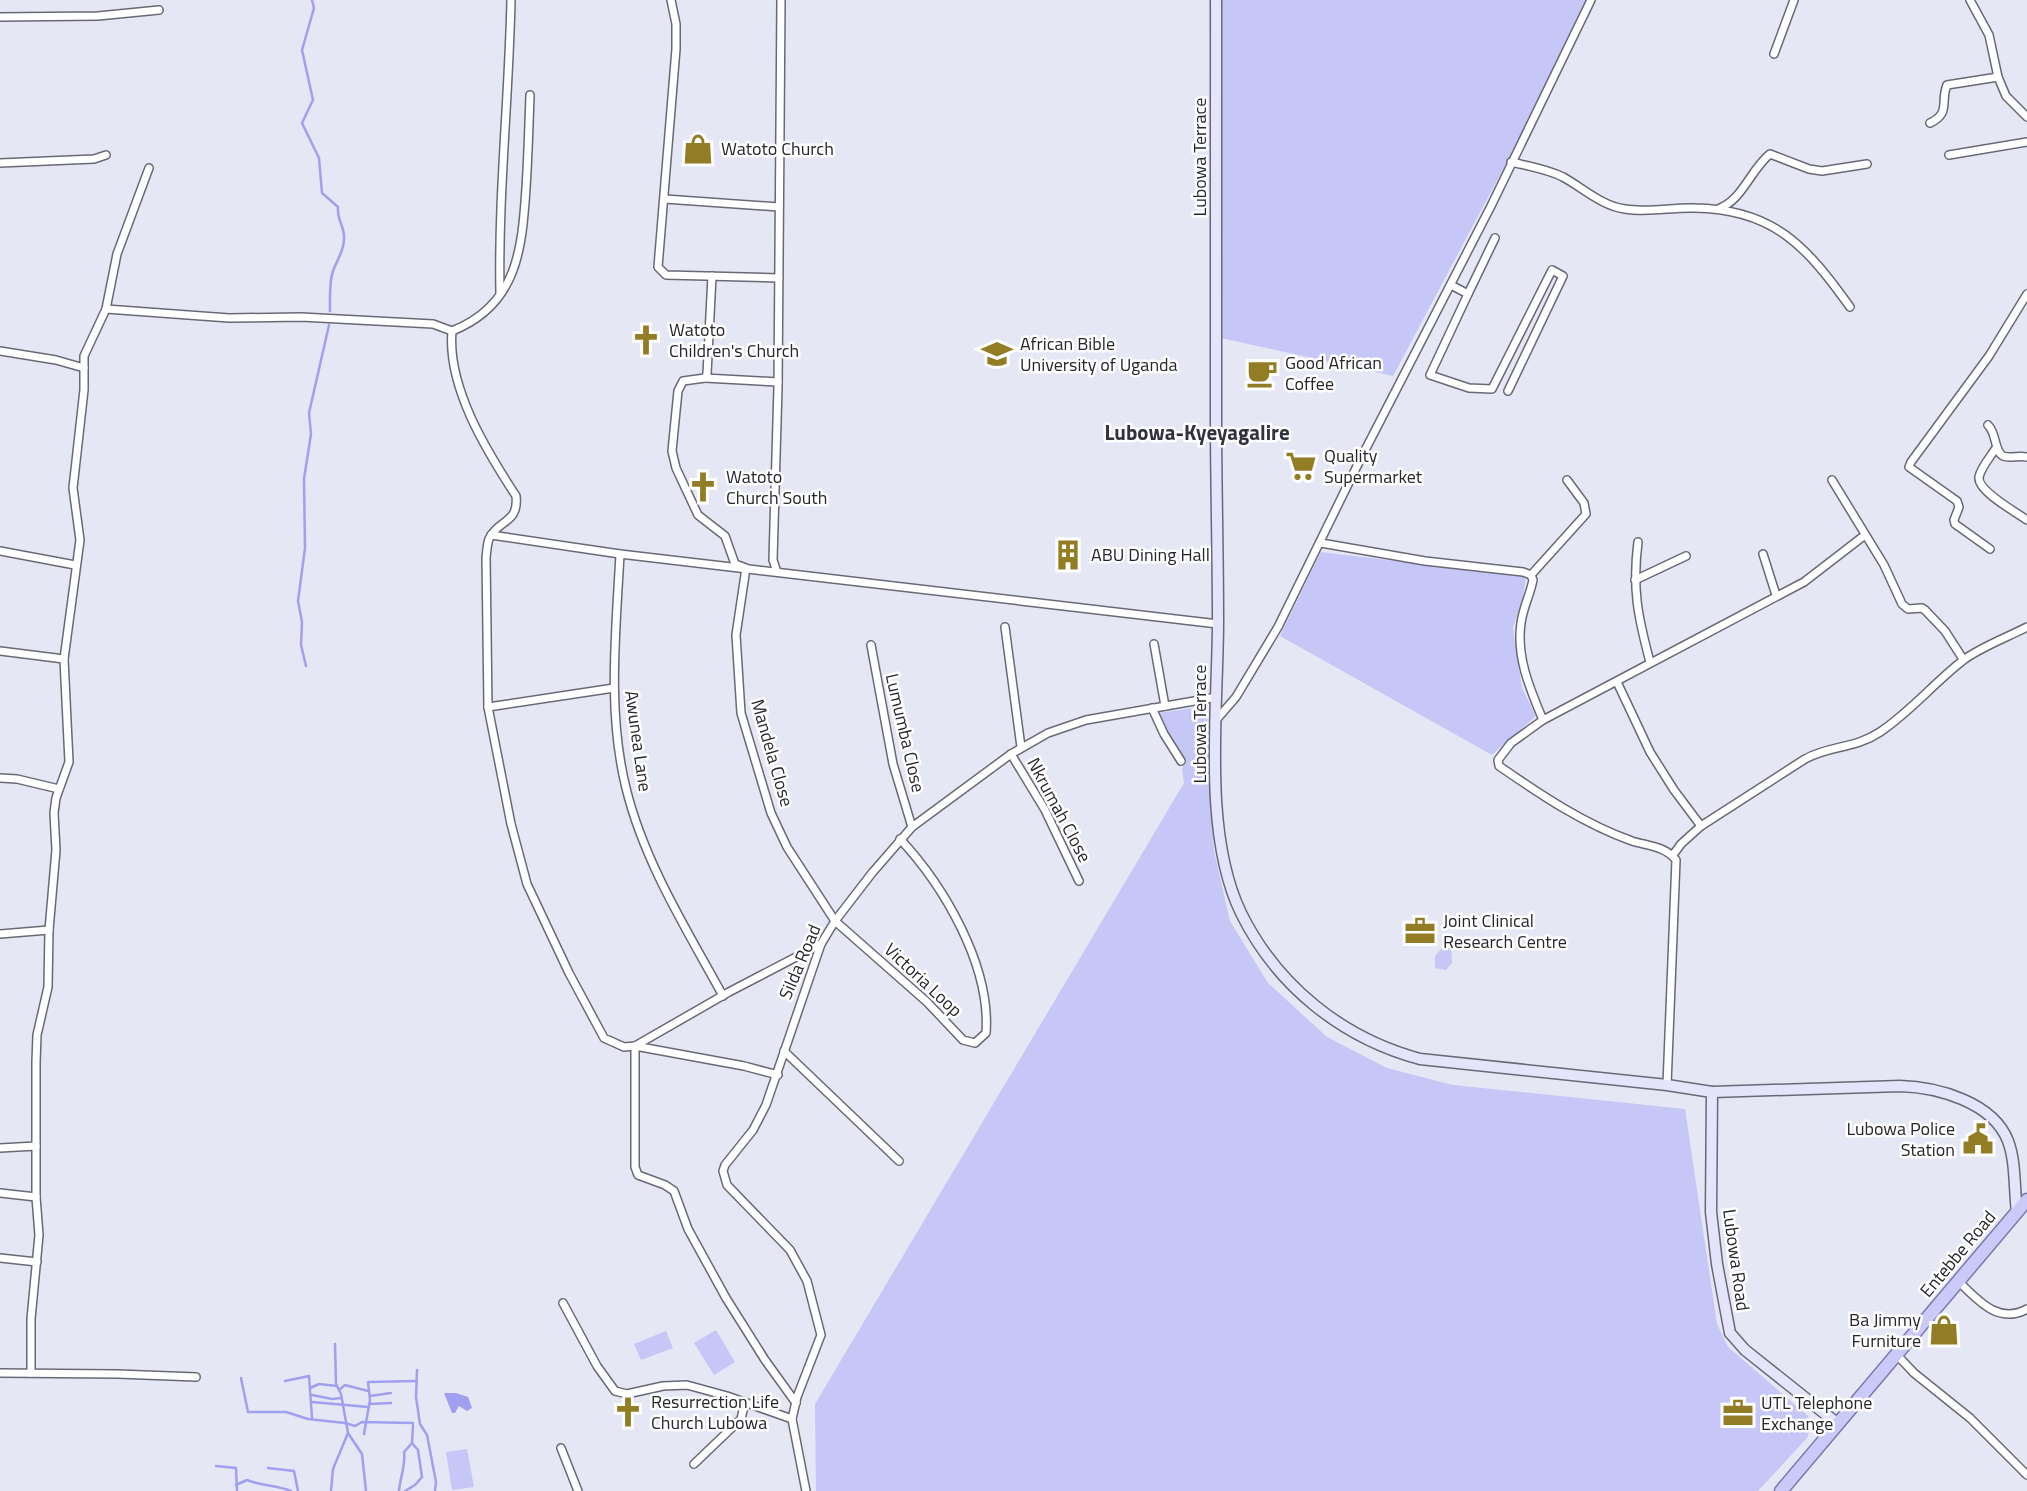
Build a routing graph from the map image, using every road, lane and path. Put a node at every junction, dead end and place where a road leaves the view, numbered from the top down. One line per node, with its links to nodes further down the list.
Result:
1 (511, 0): 29 (street)
2 (671, 0): 22 (street)
3 (781, 0): 23 (street)
4 (1216, 0): 61 (street, Lubowa Terrace)
5 (1591, 0): 18 (street)
6 (1794, 0): 10 (street)
7 (1970, 0): 11 (street)
8 (159, 10): 9 (street)
9 (0, 17)
10 (1774, 54)
11 (1998, 77): 13 (street); 14 (street)
12 (530, 96): 29 (street)
13 (2027, 117)
14 (1930, 123)
15 (2027, 142): 17 (street)
16 (106, 155): 19 (street)
17 (1949, 155)
18 (1511, 162): 24 (street); 28 (street)
19 (0, 163)
20 (1867, 164): 24 (street)
21 (149, 168): 33 (street)
22 (665, 199): 23 (street); 26 (street)
23 (779, 207): 27 (street)
24 (1717, 209): 32 (street)
25 (1495, 238): 30 (street)
26 (712, 276): 27 (street); 37 (street)
27 (779, 278): 38 (street)
28 (1451, 285): 30 (street); 49 (street)
29 (500, 293): 34 (street)
30 (1468, 294): 39 (street)
31 (2026, 297): 50 (street)
32 (1850, 307)
33 (106, 309): 34 (street); 36 (street)
34 (452, 331): 47 (street)
35 (0, 351): 36 (street)
36 (84, 368): 55 (street)
37 (705, 378): 38 (street); 56 (street)
38 (778, 382): 57 (street)
39 (1508, 391)
40 (1988, 425): 41 (street)
41 (1996, 448): 42 (street); 45 (street)
42 (2027, 457)
43 (1567, 480): 58 (street)
44 (1832, 480): 46 (street)
45 (2027, 520)
46 (1865, 535): 60 (street); 68 (street)
47 (492, 536): 52 (street); 74 (street)
48 (1637, 542): 59 (street)
49 (1321, 543): 58 (street); 76 (street)
50 (1990, 549)
51 (0, 551): 55 (street)
52 (620, 554): 56 (street); 71 (street, Awunea Lane)
53 (1763, 554): 60 (street)
54 (1686, 555): 59 (street)
55 (75, 565): 67 (street)
56 (746, 568): 57 (street); 88 (street, Mandela Close)
57 (777, 572): 61 (street)
58 (1531, 575): 77 (street)
59 (1635, 580): 69 (street)
60 (1776, 596): 69 (street)
61 (1218, 624): 72 (street, Lubowa Terrace)
62 (1005, 627): 78 (street)
63 (2027, 627): 68 (street)
64 (1154, 644): 73 (street)
65 (871, 645): 84 (street, Lumumba Close)
66 (0, 651): 67 (street)
67 (64, 659): 82 (street)
68 (1963, 659): 83 (street)
69 (1650, 662): 70 (street)
70 (1617, 682): 77 (street); 83 (street)
71 (614, 688): 74 (street); 92 (street, Awunea Lane)
72 (1217, 697): 73 (street, Silda Road); 76 (street, Lubowa Terrace)
73 (1165, 706): 75 (street, Silda Road)
74 (488, 707): 93 (street)
75 (1152, 708): 78 (street, Silda Road); 80 (street)
76 (1217, 719): 96 (street, Lubowa Terrace)
77 (1543, 720): 86 (street)
78 (1021, 747): 79 (street, Silda Road)
79 (1011, 754): 84 (street, Silda Road); 87 (street, Nkrumah Close)
80 (1181, 761)
81 (0, 778): 82 (street)
82 (59, 789): 89 (street)
83 (1701, 826): 86 (street)
84 (912, 827): 85 (street, Silda Road)
85 (900, 839): 88 (street, Silda Road); 88 (street, Victoria Loop)
86 (1672, 855): 96 (street)
87 (1079, 881)
88 (835, 921): 91 (street, Silda Road)
89 (48, 930): 90 (street); 98 (street)
90 (0, 934)
91 (821, 944): 92 (street); 94 (street, Silda Road)
92 (723, 996): 93 (street)
93 (635, 1046): 95 (street); 115 (street)
94 (783, 1051): 95 (street, Silda Road); 100 (street)
95 (778, 1074): 115 (street, Silda Road)
96 (1667, 1084): 97 (street, Lubowa Terrace)
97 (1712, 1092): 104 (street, Lubowa Terrace); 117 (street, Lubowa Road)
98 (36, 1146): 99 (street); 102 (street)
99 (0, 1148)
100 (899, 1161)
101 (0, 1193): 102 (street)
102 (36, 1197): 106 (street)
103 (2027, 1200): 104 (main road, Entebbe Road)
104 (2017, 1212): 107 (main road, Entebbe Road)
105 (0, 1258): 106 (street)
106 (37, 1262): 112 (street)
107 (1958, 1281): 109 (street); 110 (main road, Entebbe Road)
108 (563, 1303): 114 (street)
109 (2027, 1308)
110 (1896, 1354): 117 (main road, Entebbe Road); 120 (street)
111 (0, 1373): 112 (street)
112 (31, 1373): 113 (street)
113 (196, 1377)
114 (745, 1402): 116 (street); 119 (street)
115 (796, 1403): 116 (street, Silda Road)
116 (792, 1419): 122 (street, Silda Road)
117 (1838, 1424): 123 (main road, Entebbe Road)
118 (561, 1448): 121 (street)
119 (694, 1464)
120 (2027, 1475)
121 (578, 1491)
122 (806, 1491)
123 (1781, 1491)

